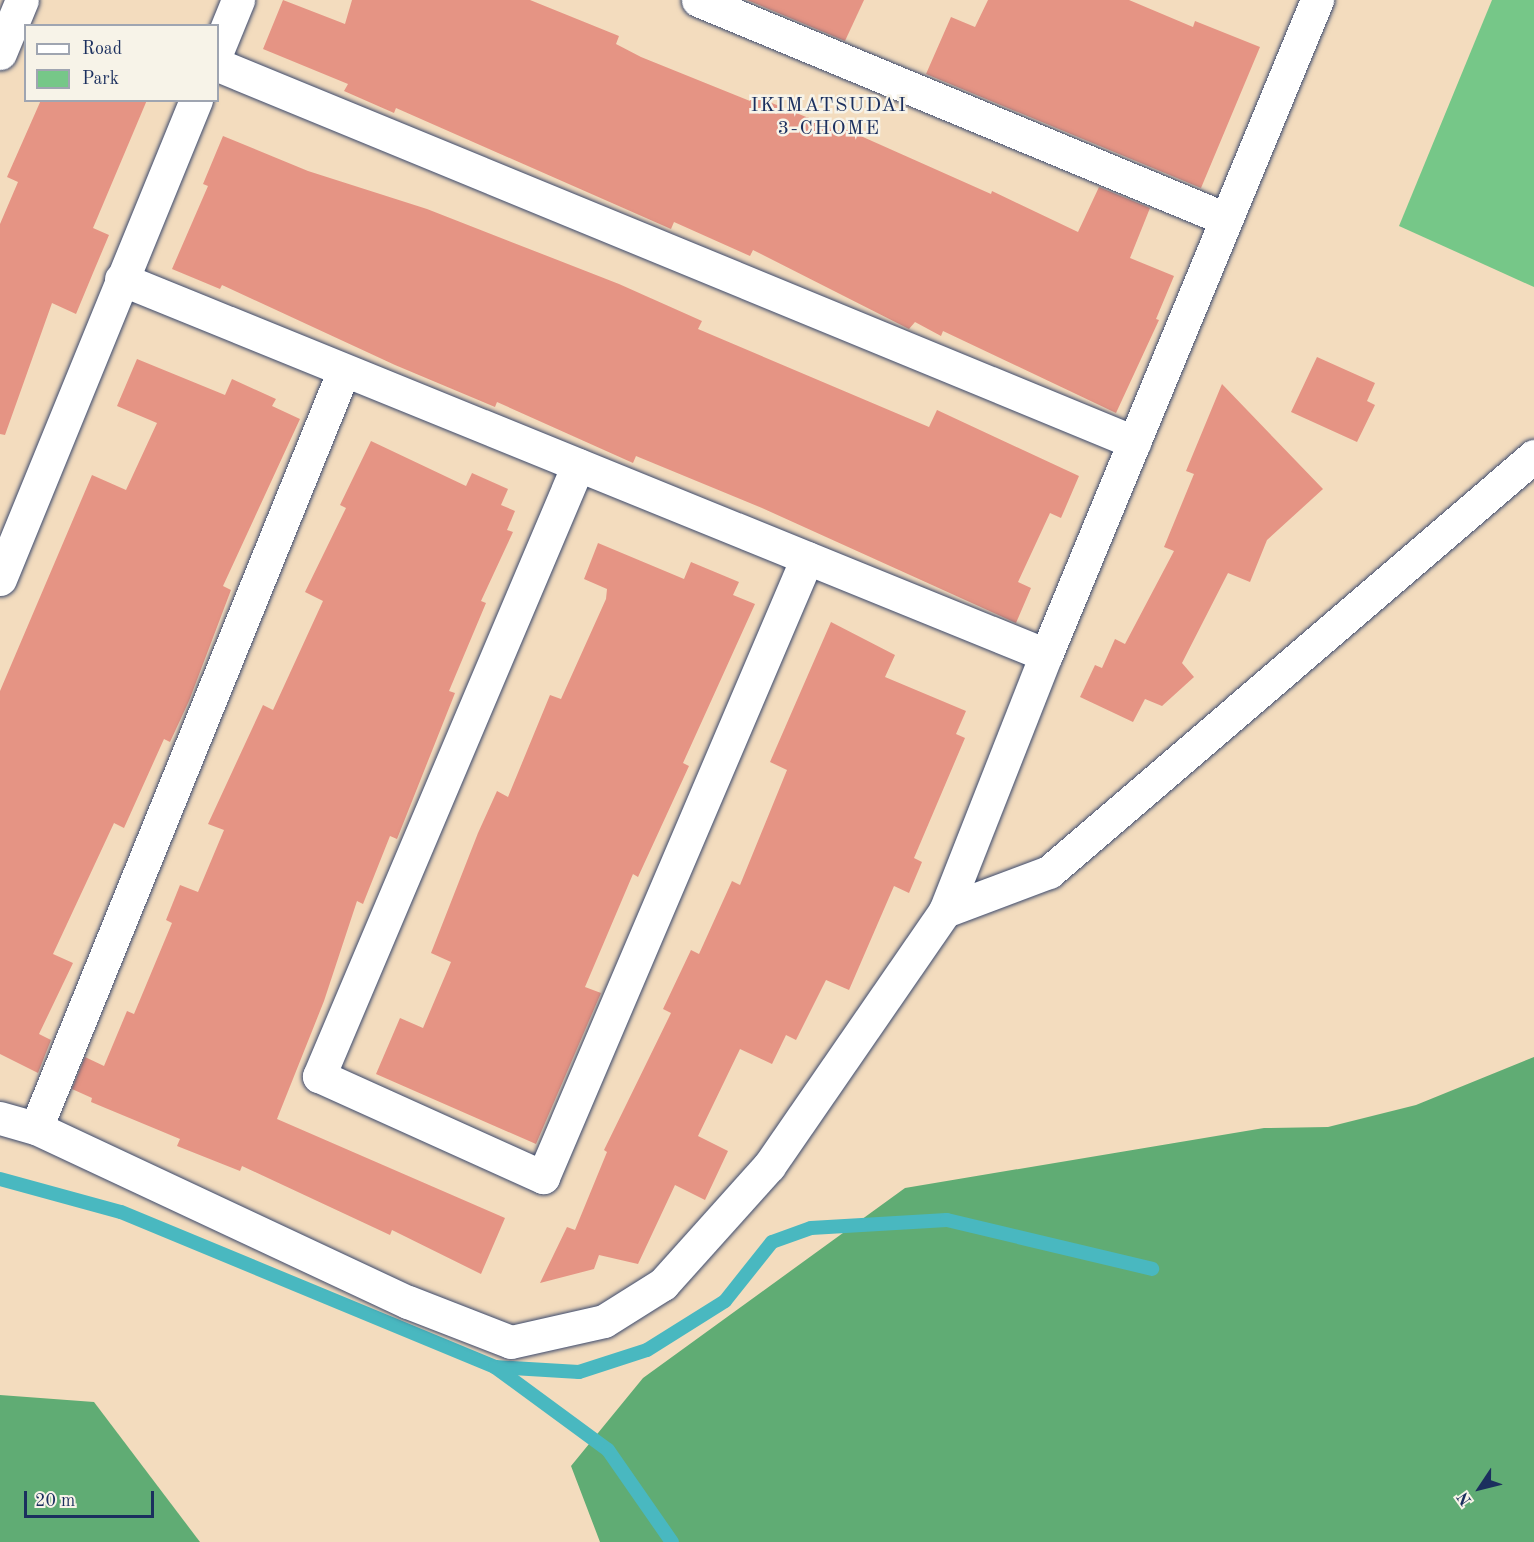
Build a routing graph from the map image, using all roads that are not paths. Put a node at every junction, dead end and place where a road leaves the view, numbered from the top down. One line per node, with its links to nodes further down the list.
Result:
1 (22, 0): 6 (street)
2 (238, 0): 5 (street)
3 (698, 0): 9 (street)
4 (1306, 3): 9 (street)
5 (219, 47)
6 (0, 53)
7 (219, 65): 12 (street)
8 (195, 102): 10 (street)
9 (1226, 219): 12 (street)
10 (121, 279): 11 (street); 16 (street)
11 (344, 370): 14 (street); 20 (street)
12 (1134, 442): 17 (street)
13 (1534, 456): 18 (street)
14 (578, 465): 15 (street); 15 (street)
15 (807, 558): 17 (street)
16 (0, 579)
17 (1046, 655): 18 (street)
18 (945, 910): 20 (street)
19 (0, 1118): 20 (street)
20 (36, 1128)

